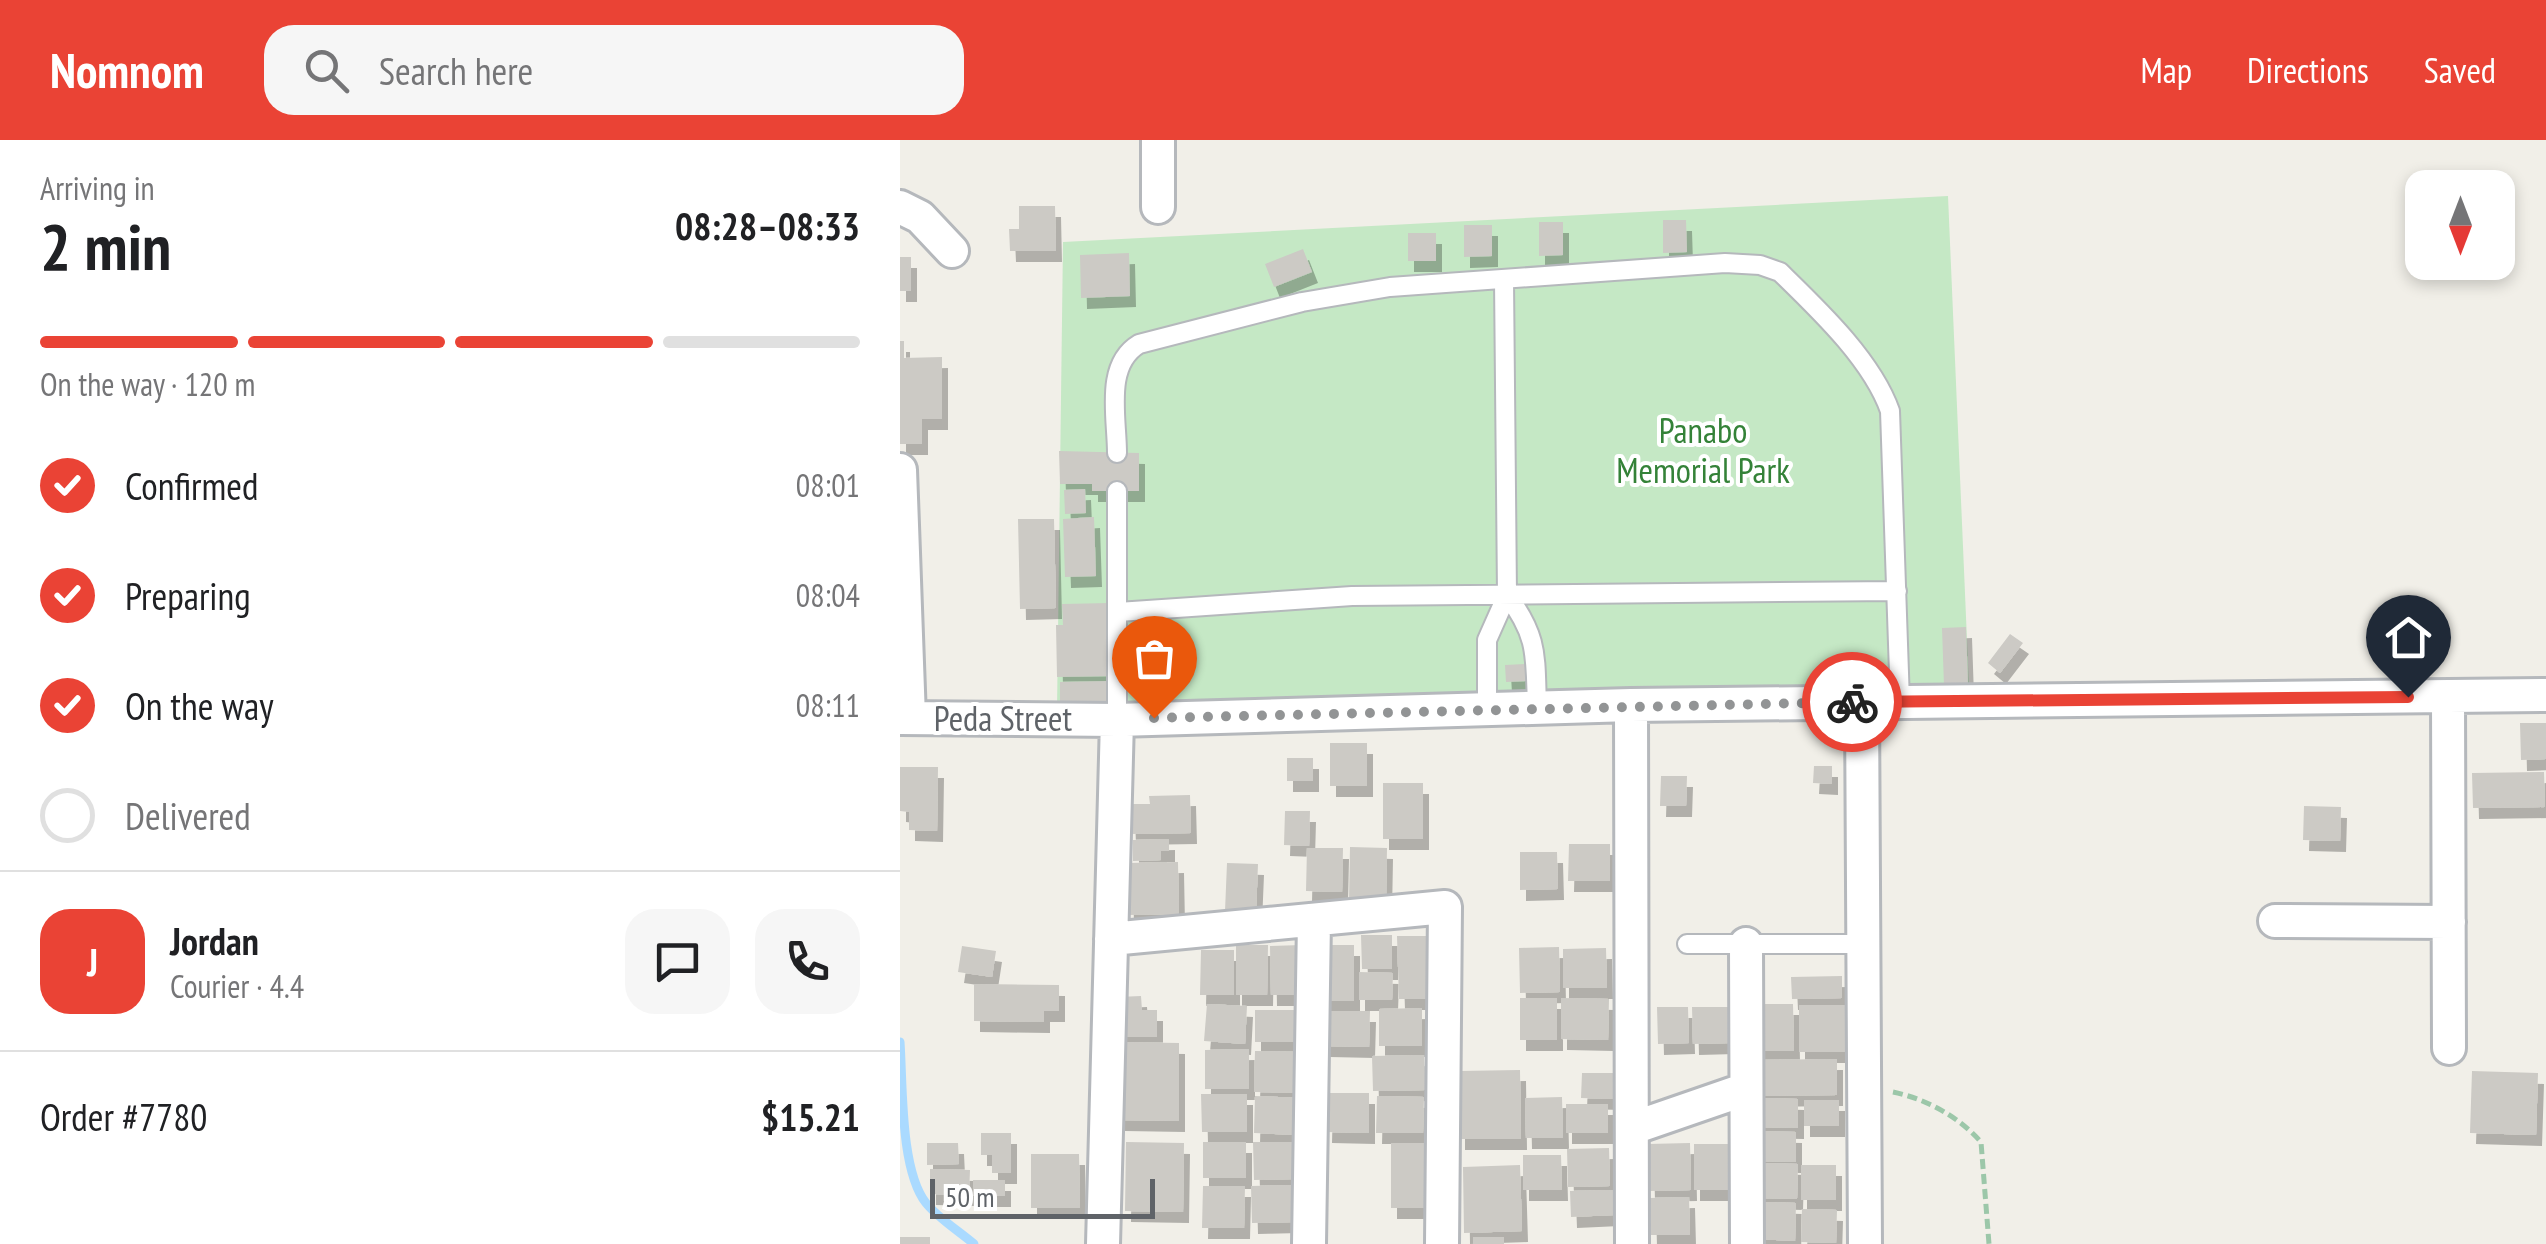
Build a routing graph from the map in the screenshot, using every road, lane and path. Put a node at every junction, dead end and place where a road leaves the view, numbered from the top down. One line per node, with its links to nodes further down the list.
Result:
1 (1158, 140): 3 (street)
2 (900, 207): 4 (street)
3 (1158, 207)
4 (952, 251)
5 (1504, 280): 6 (lane); 9 (lane); 10 (lane)
6 (1118, 453)
7 (900, 470): 19 (street)
8 (1118, 491): 11 (lane)
9 (1897, 591): 10 (lane); 15 (lane)
10 (1507, 595): 11 (lane); 17 (lane); 18 (lane)
11 (1118, 612): 20 (lane)
12 (2546, 694): 13 (street, Peda Street)
13 (2448, 697): 15 (street, Peda Street); 23 (street)
14 (1862, 702): 15 (street, Peda Street); 16 (street, Peda Street); 27 (street)
15 (1900, 702)
16 (1632, 705): 17 (street, Peda Street); 31 (street)
17 (1537, 707): 18 (street, Peda Street)
18 (1487, 708): 20 (street, Peda Street)
19 (904, 718): 20 (street, Peda Street)
20 (1118, 720): 24 (street)
21 (1314, 920): 24 (street); 33 (street); 34 (street)
22 (2274, 922): 23 (street)
23 (2448, 922): 28 (street)
24 (1112, 940): 32 (street)
25 (1687, 944): 26 (lane)
26 (1746, 944): 27 (lane); 29 (street)
27 (1864, 944): 30 (street)
28 (2449, 1048)
29 (1746, 1089): 31 (street); 36 (street)
30 (1865, 1089): 37 (street); 38 (path)
31 (1633, 1128): 35 (street)
32 (1103, 1244)
33 (1309, 1244)
34 (1442, 1244)
35 (1632, 1244)
36 (1747, 1244)
37 (1865, 1244)
38 (1989, 1244)

